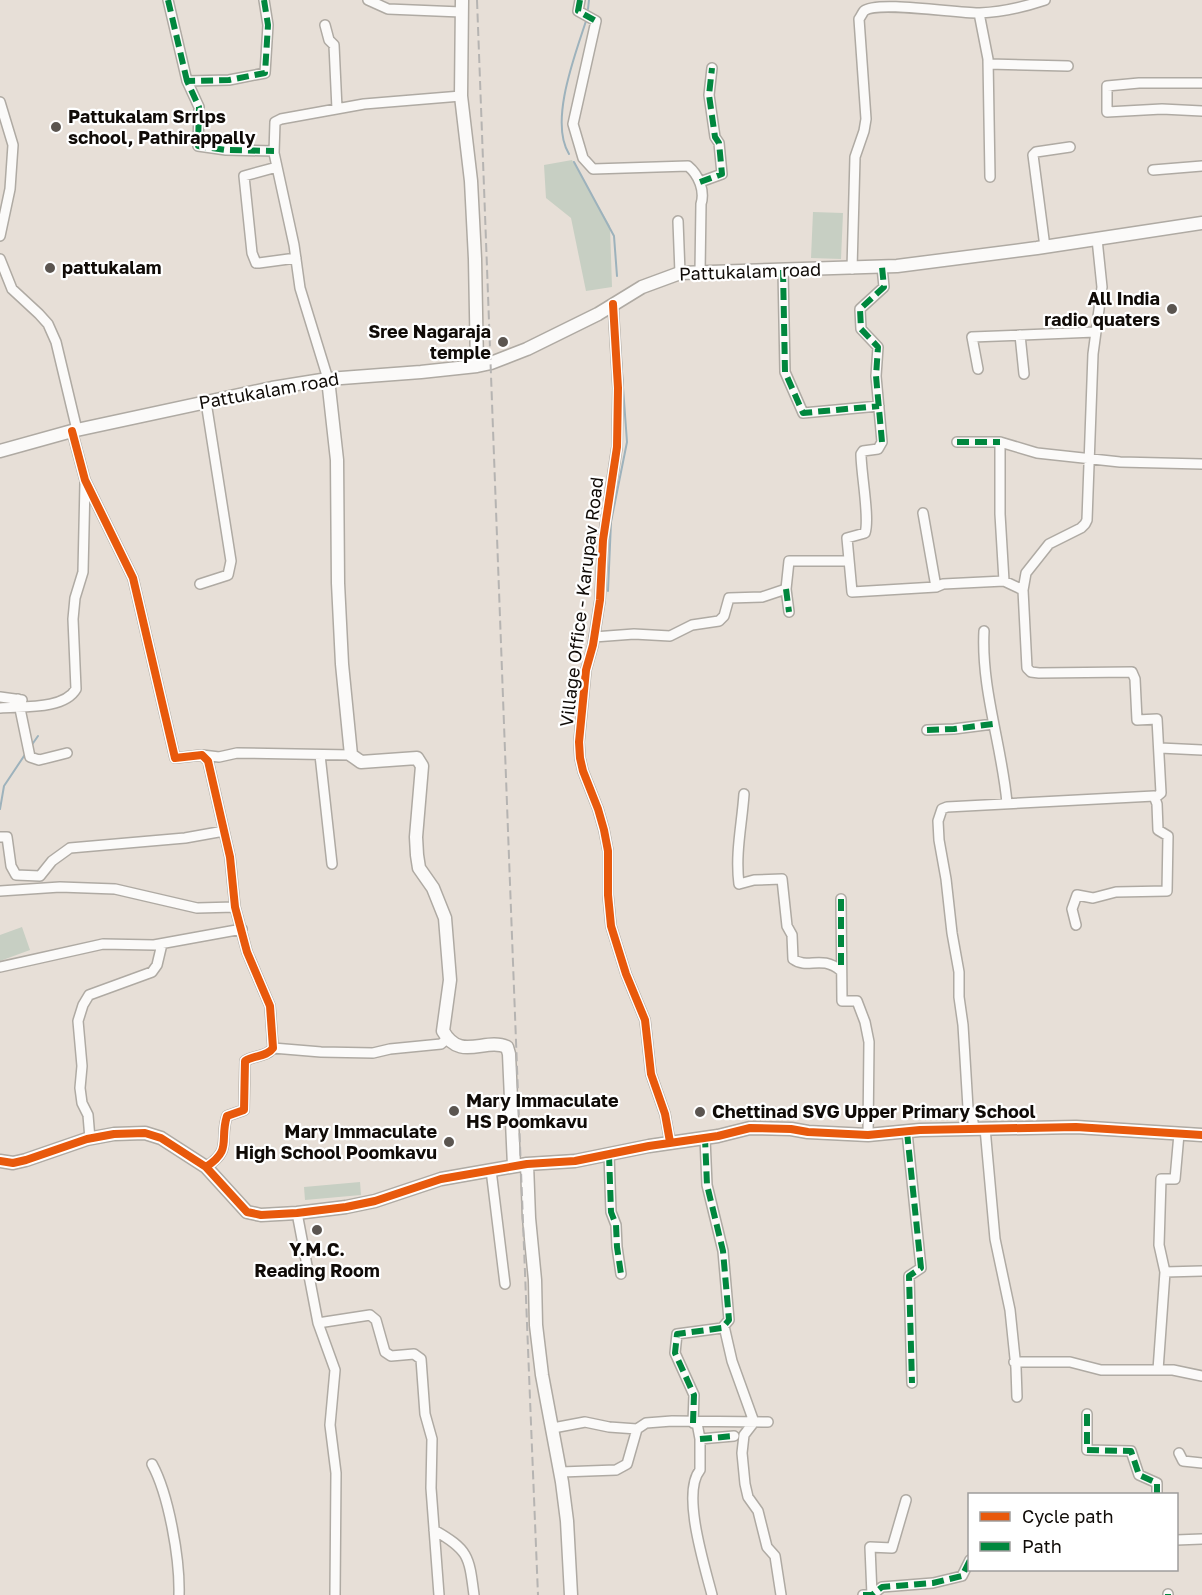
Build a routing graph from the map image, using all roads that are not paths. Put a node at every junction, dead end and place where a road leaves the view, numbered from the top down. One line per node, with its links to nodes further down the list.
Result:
1 (168, 0): 14 (street)
2 (264, 0): 14 (street)
3 (368, 0): 7 (street)
4 (580, 0): 26 (street)
5 (863, 0): 8 (street)
6 (1045, 0): 9 (street)
7 (462, 6): 16 (street)
8 (863, 11): 9 (street); 35 (street)
9 (979, 13): 11 (street)
10 (325, 25): 18 (street)
11 (988, 64): 12 (street); 25 (street)
12 (1068, 66)
13 (712, 69): 26 (street)
14 (187, 81): 21 (street)
15 (1202, 83): 19 (street)
16 (461, 96): 18 (street); 42 (street)
17 (0, 102): 29 (street)
18 (337, 109): 21 (street)
19 (1202, 111)
20 (1070, 147): 31 (street)
21 (274, 151): 23 (street)
22 (1202, 166): 24 (street)
23 (277, 167): 32 (street); 32 (street)
24 (1153, 170)
25 (990, 177)
26 (700, 182): 37 (street)
27 (678, 221): 38 (street)
28 (1202, 223): 30 (street, Pattukalam road)
29 (0, 236)
30 (1097, 239): 31 (street, Pattukalam road); 40 (street)
31 (1046, 247): 34 (street, Pattukalam road)
32 (296, 258): 45 (street)
33 (0, 259): 48 (street)
34 (882, 267): 35 (street, Pattukalam road); 47 (street)
35 (852, 269): 36 (street, Pattukalam road)
36 (783, 270): 37 (street, Pattukalam road); 47 (street)
37 (700, 272): 38 (street, Pattukalam road)
38 (680, 273): 39 (street, Pattukalam road)
39 (613, 304): 42 (street, Pattukalam road); 64 (street, Village Office - Karupav Road)
40 (1095, 332): 41 (street); 52 (street)
41 (1020, 335): 43 (street); 44 (street)
42 (477, 366): 45 (street, Pattukalam road)
43 (978, 369)
44 (1024, 374)
45 (328, 379): 46 (street, Pattukalam road); 75 (street)
46 (206, 402): 48 (street, Pattukalam road); 58 (street)
47 (879, 406): 56 (street)
48 (75, 431): 51 (street, Pattukalam road); 54 (street)
49 (957, 442): 50 (street)
50 (1000, 442): 52 (street); 57 (street)
51 (0, 451)
52 (1090, 458): 53 (street); 61 (street)
53 (1202, 464)
54 (85, 480): 66 (street); 73 (street)
55 (923, 513): 59 (street)
56 (848, 561): 59 (street); 60 (street)
57 (1004, 581): 59 (street); 61 (street)
58 (200, 584)
59 (936, 586)
60 (786, 589): 62 (street); 64 (street)
61 (1023, 590): 70 (street)
62 (789, 612)
63 (984, 631): 68 (street)
64 (594, 636): 99 (street, Village Office - Karupav Road)
65 (0, 697): 66 (street)
66 (20, 703): 67 (street); 72 (street)
67 (0, 708)
68 (993, 724): 69 (street); 78 (street)
69 (927, 730)
70 (1160, 748): 71 (street); 77 (street)
71 (1202, 750)
72 (67, 753)
73 (202, 755): 74 (street); 79 (street)
74 (320, 755): 75 (street); 81 (street)
75 (351, 755): 90 (street)
76 (744, 794): 89 (street)
77 (1155, 798): 78 (street); 85 (street)
78 (1007, 803): 92 (street)
79 (224, 831): 80 (street); 84 (street)
80 (0, 837)
81 (332, 864)
82 (0, 891): 84 (street)
83 (841, 899): 89 (street)
84 (235, 906): 86 (street)
85 (1076, 925)
86 (242, 929): 87 (street); 91 (street)
87 (162, 944): 88 (street); 98 (street)
88 (0, 967)
89 (841, 971): 95 (street)
90 (447, 1039): 91 (street); 102 (street)
91 (273, 1048): 103 (street)
92 (980, 1128): 93 (street); 94 (street); 112 (street)
93 (907, 1132): 95 (street); 115 (street)
94 (1179, 1134): 96 (street); 107 (street)
95 (868, 1135): 97 (street)
96 (1202, 1135)
97 (705, 1138): 99 (street); 111 (street)
98 (90, 1139): 101 (street); 103 (street)
99 (670, 1142): 100 (street)
100 (609, 1154): 102 (street); 108 (street)
101 (0, 1161)
102 (520, 1165): 104 (street); 121 (street)
103 (206, 1167): 105 (street)
104 (491, 1170): 105 (street); 109 (street)
105 (297, 1213): 110 (street)
106 (1202, 1271): 107 (street)
107 (1165, 1272): 113 (street)
108 (621, 1274)
109 (505, 1284)
110 (318, 1323): 131 (street); 137 (street)
111 (724, 1326): 118 (street); 120 (street)
112 (1014, 1362): 113 (street); 116 (street)
113 (1158, 1370): 114 (street)
114 (1202, 1376)
115 (912, 1383)
116 (1017, 1397)
117 (1087, 1414): 129 (street)
118 (754, 1422): 119 (street); 120 (street); 142 (street)
119 (768, 1422)
120 (695, 1423): 122 (street); 124 (street)
121 (553, 1428): 122 (street); 128 (street)
122 (637, 1429): 128 (street)
123 (734, 1437): 124 (street)
124 (700, 1439): 141 (street)
125 (1179, 1453): 126 (street)
126 (1202, 1463)
127 (153, 1464): 136 (street)
128 (561, 1472): 140 (street)
129 (1157, 1493)
130 (906, 1500): 135 (street)
131 (434, 1530): 138 (street); 139 (street)
132 (1202, 1539): 133 (street)
133 (1178, 1540)
134 (968, 1562): 135 (street)
135 (872, 1594): 143 (street)
136 (179, 1595)
137 (334, 1595)
138 (439, 1595)
139 (474, 1595)
140 (571, 1595)
141 (712, 1595)
142 (781, 1595)
143 (863, 1595)

